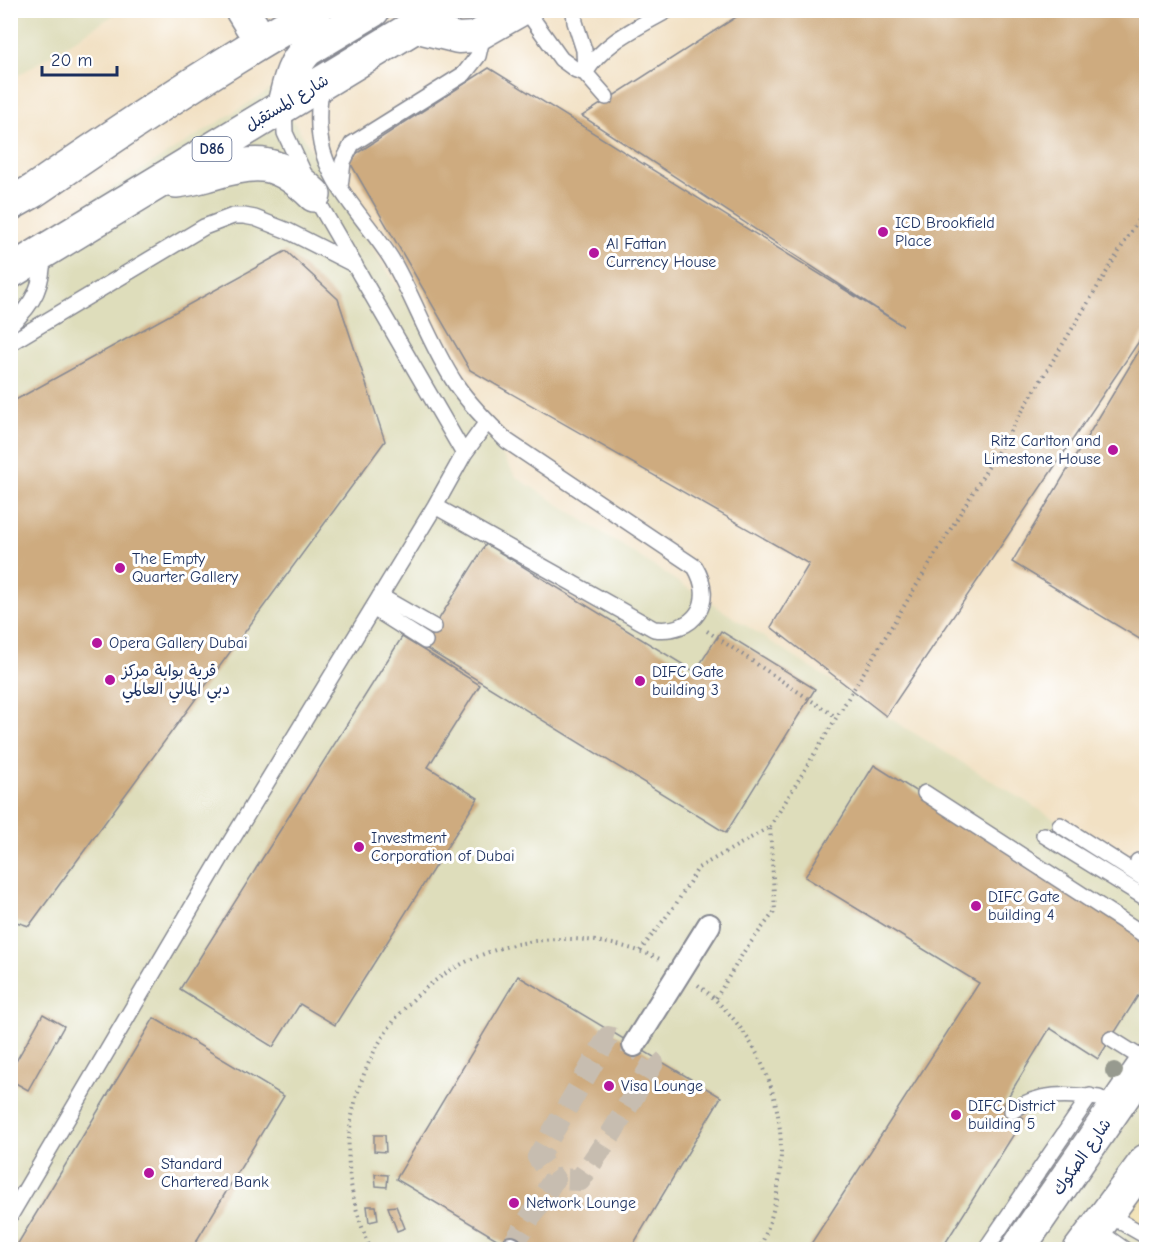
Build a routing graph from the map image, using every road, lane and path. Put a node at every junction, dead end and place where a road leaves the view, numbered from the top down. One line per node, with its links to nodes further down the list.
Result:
1 (242, 10): 10 (main road)
2 (315, 10): 10 (main road)
3 (374, 10): 14 (main road)
4 (442, 10): 8 (main road, شارع المستقبل / D86)
5 (524, 10): 9 (street); 11 (lane)
6 (574, 10): 11 (lane)
7 (668, 10): 11 (lane)
8 (414, 27): 9 (street); 12 (main road, شارع المستقبل / D86)
9 (483, 34): 16 (lane)
10 (261, 41): 17 (main road)
11 (585, 74): 13 (lane)
12 (323, 81): 14 (main road, شارع المستقبل / D86); 16 (lane)
13 (606, 97)
14 (284, 104): 15 (main road, شارع المستقبل / D86); 16 (lane)
15 (160, 180): 16 (main road); 19 (main road, شارع المستقبل / D86)
16 (327, 191): 20 (lane); 24 (lane)
17 (10, 204)
18 (1146, 207): 31 (path)
19 (43, 252): 21 (main road, شارع المستقبل / D86); 22 (lane)
20 (355, 266): 23 (lane); 25 (lane)
21 (10, 272)
22 (10, 325)
23 (10, 343)
24 (487, 422): 25 (lane); 28 (lane)
25 (464, 454): 26 (lane)
26 (435, 506): 27 (lane); 28 (lane)
27 (376, 602): 29 (lane); 30 (lane); 49 (lane)
28 (691, 621): 31 (path)
29 (434, 627)
30 (425, 641)
31 (836, 717): 34 (path)
32 (925, 793): 39 (lane)
33 (1060, 825): 36 (lane)
34 (770, 827): 40 (path); 42 (path)
35 (1044, 835): 37 (lane)
36 (1146, 879)
37 (1146, 898)
38 (709, 925): 41 (street)
39 (1146, 936)
40 (640, 951): 41 (path); 52 (path)
41 (680, 971): 42 (path); 44 (street)
42 (716, 998): 53 (path)
43 (1111, 1039): 45 (lane)
44 (634, 1045)
45 (1146, 1062): 46 (main road, شارع الصكوك)
46 (1104, 1101): 47 (lane); 54 (lane); 55 (main road, شارع الصكوك)
47 (1012, 1111)
48 (1146, 1161): 50 (main road)
49 (10, 1215)
50 (1094, 1231): 51 (lane); 56 (lane)
51 (1146, 1236)
52 (371, 1250)
53 (759, 1250)
54 (985, 1250)
55 (1017, 1250)
56 (1125, 1250)

